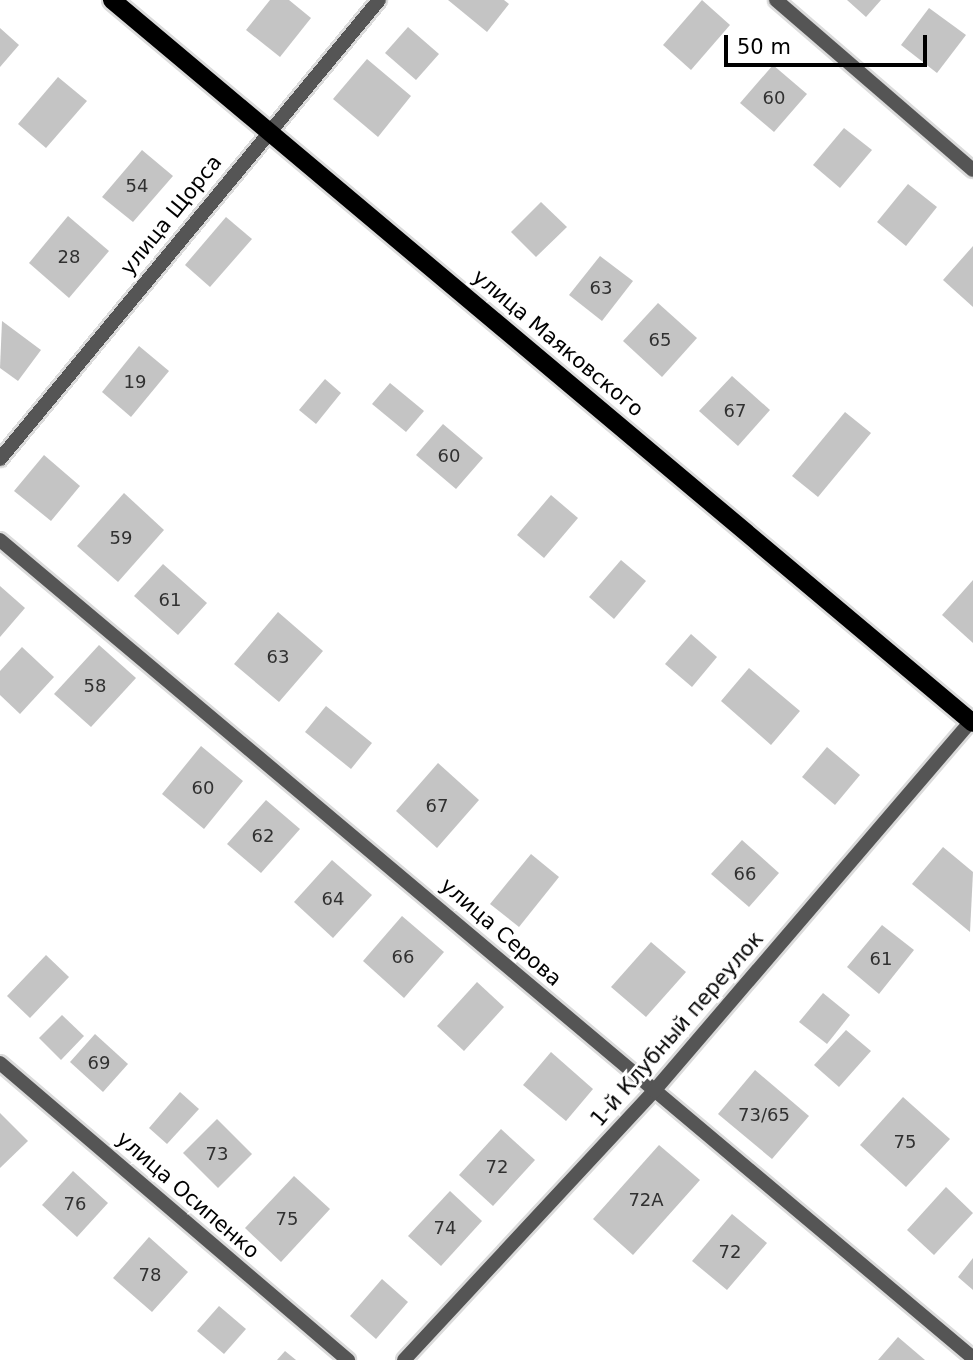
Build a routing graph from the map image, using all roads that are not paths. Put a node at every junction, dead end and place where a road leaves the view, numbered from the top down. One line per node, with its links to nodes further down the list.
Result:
1 (112, 0): 4 (main road, улица Маяковского)
2 (379, 0): 4 (street, улица Щорса)
3 (776, 0): 5 (street)
4 (269, 128): 6 (street, улица Щорса); 8 (main road, улица Маяковского)
5 (973, 170)
6 (0, 458)
7 (0, 540): 10 (street, улица Серова)
8 (972, 721): 10 (street, 1-й Клубный переулок)
9 (0, 1063): 12 (street, улица Осипенко)
10 (654, 1091): 11 (street, улица Серова); 13 (street, 1-й Клубный переулок)
11 (973, 1358)
12 (348, 1360)
13 (404, 1360)

